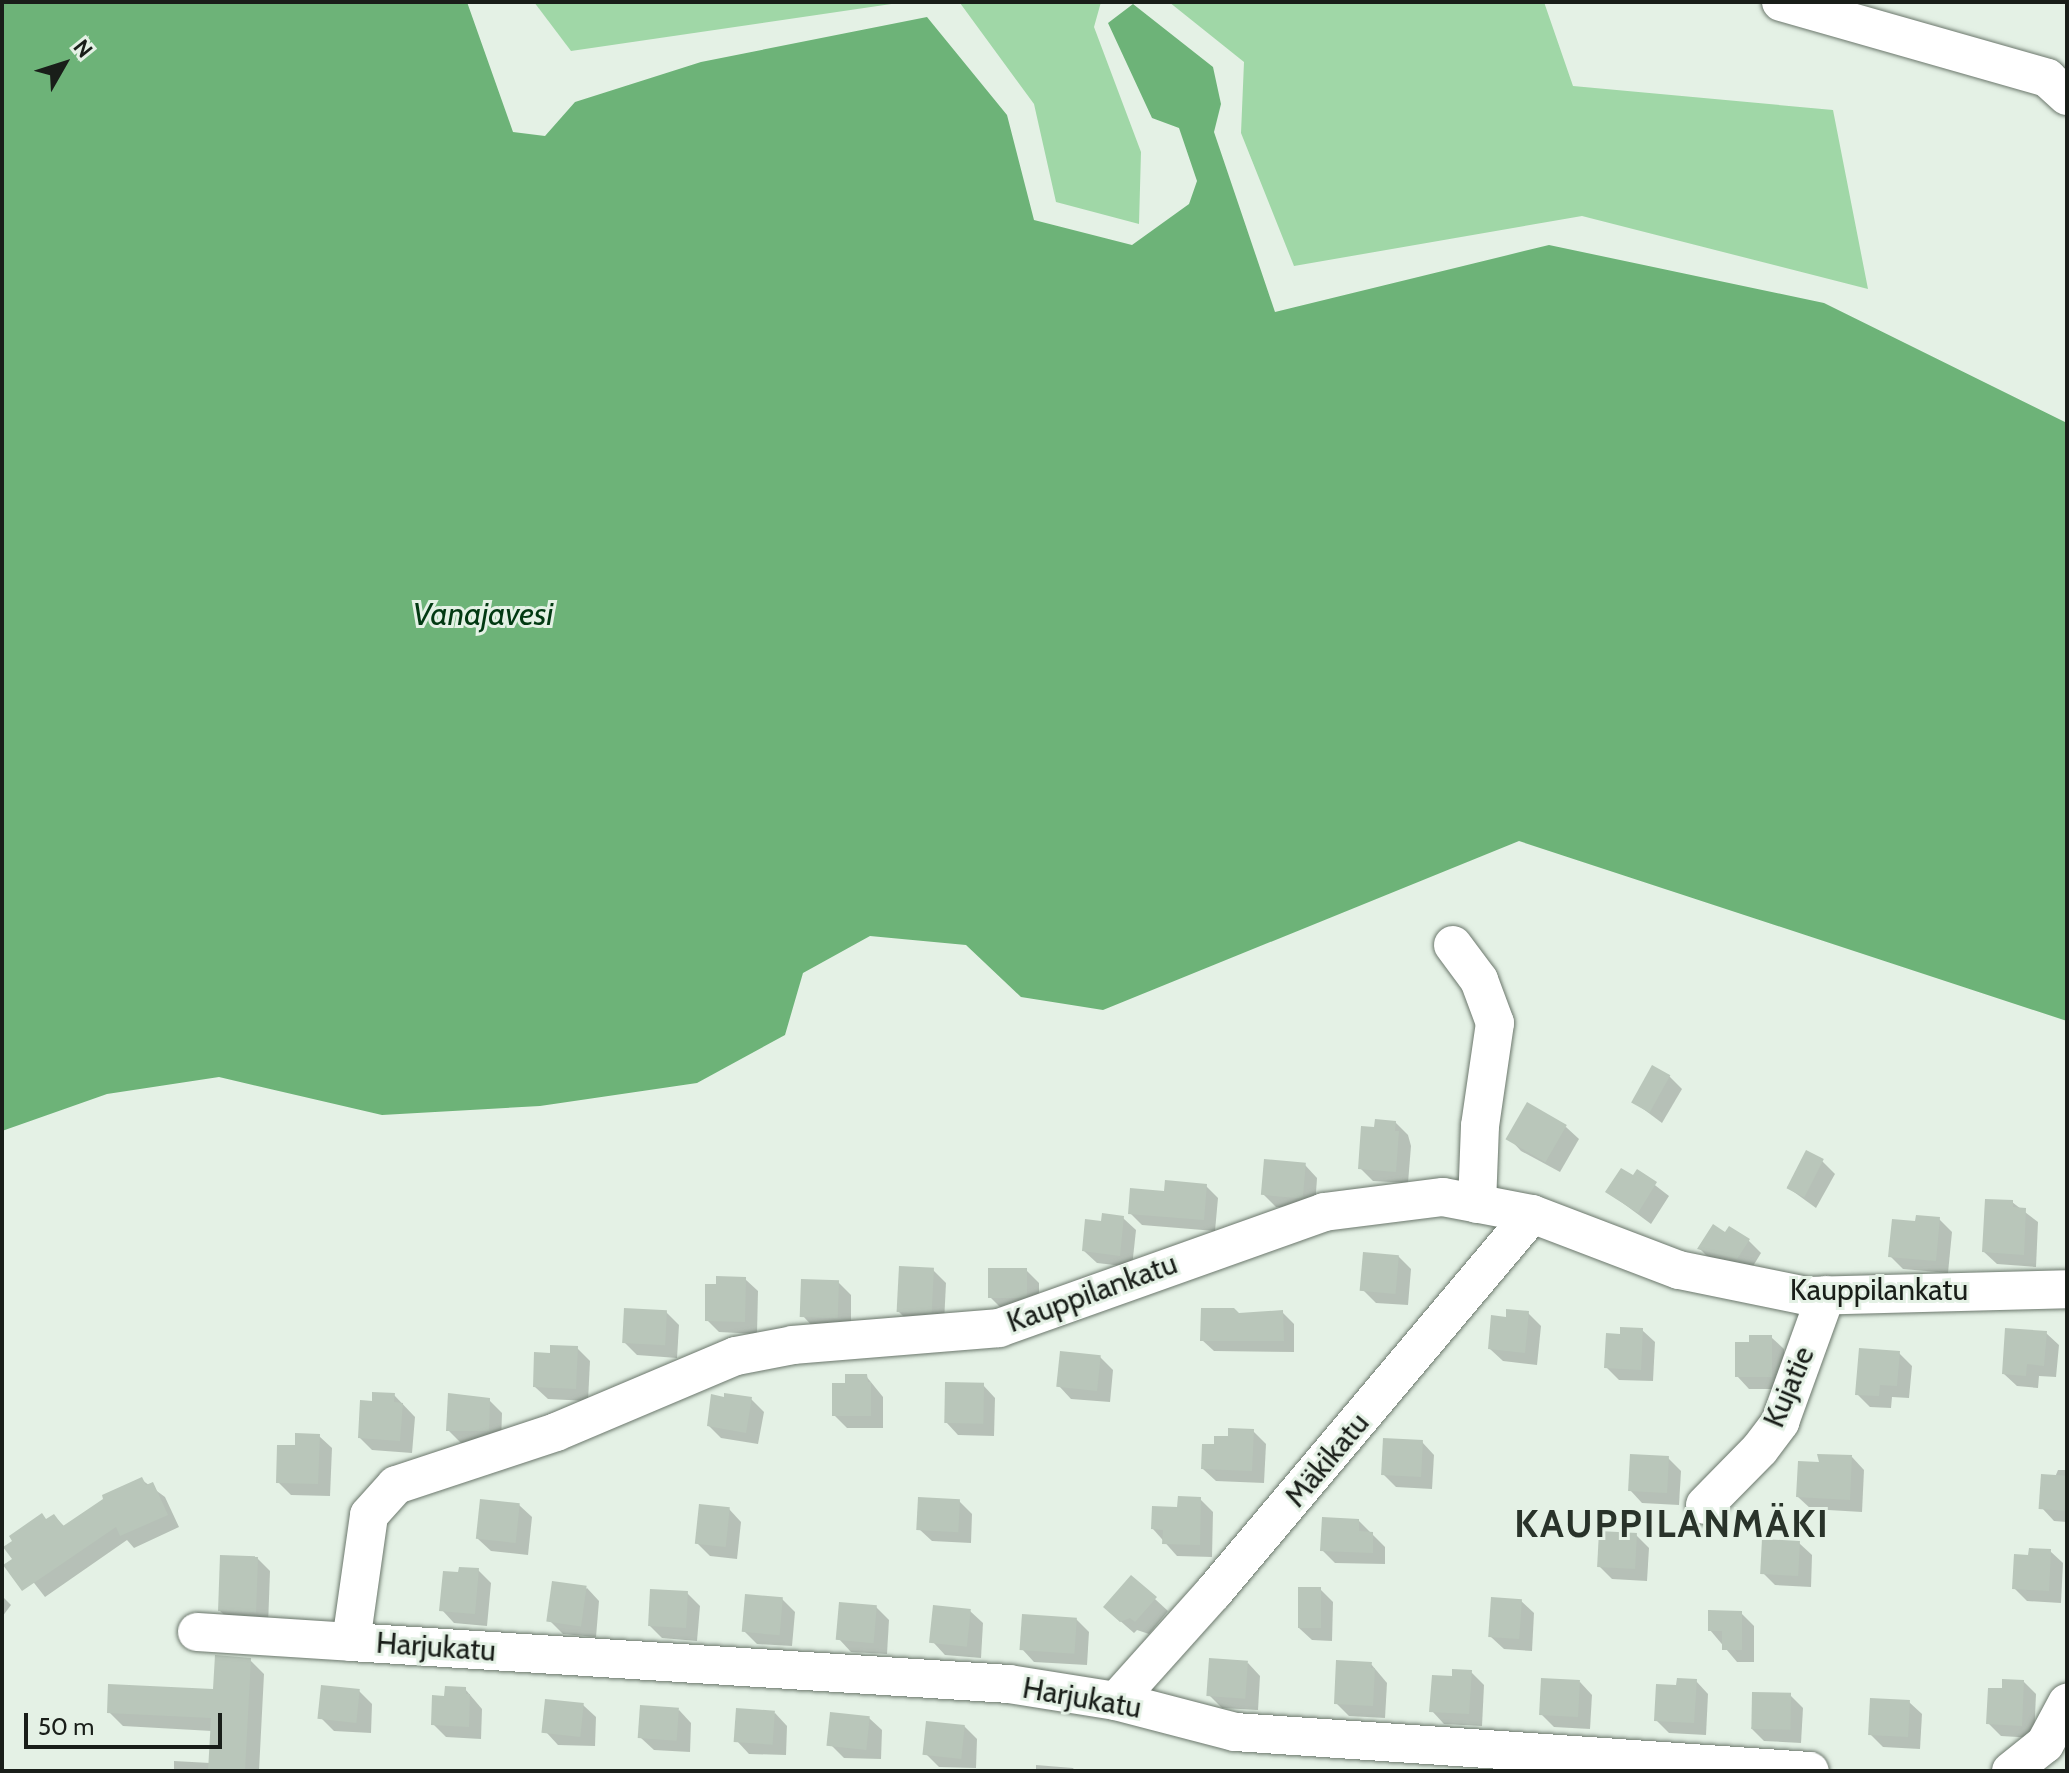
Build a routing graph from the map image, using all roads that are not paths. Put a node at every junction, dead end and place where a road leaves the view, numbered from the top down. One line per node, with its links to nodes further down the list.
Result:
1 (1781, 2): 2 (street)
2 (2067, 96)
3 (1453, 945): 4 (street)
4 (1477, 1204): 5 (street, Kauppilankatu); 10 (street, Kauppilankatu)
5 (1532, 1214): 7 (street, Kauppilankatu); 11 (street, Mäkikatu)
6 (2067, 1289): 7 (street, Kauppilankatu)
7 (1826, 1295): 8 (street, Kujatie)
8 (1705, 1505)
9 (197, 1632): 10 (street)
10 (351, 1642): 11 (street, Harjukatu)
11 (1116, 1701): 13 (street, Harjukatu)
12 (2067, 1703): 14 (street)
13 (1810, 1771)
14 (2011, 1771)

